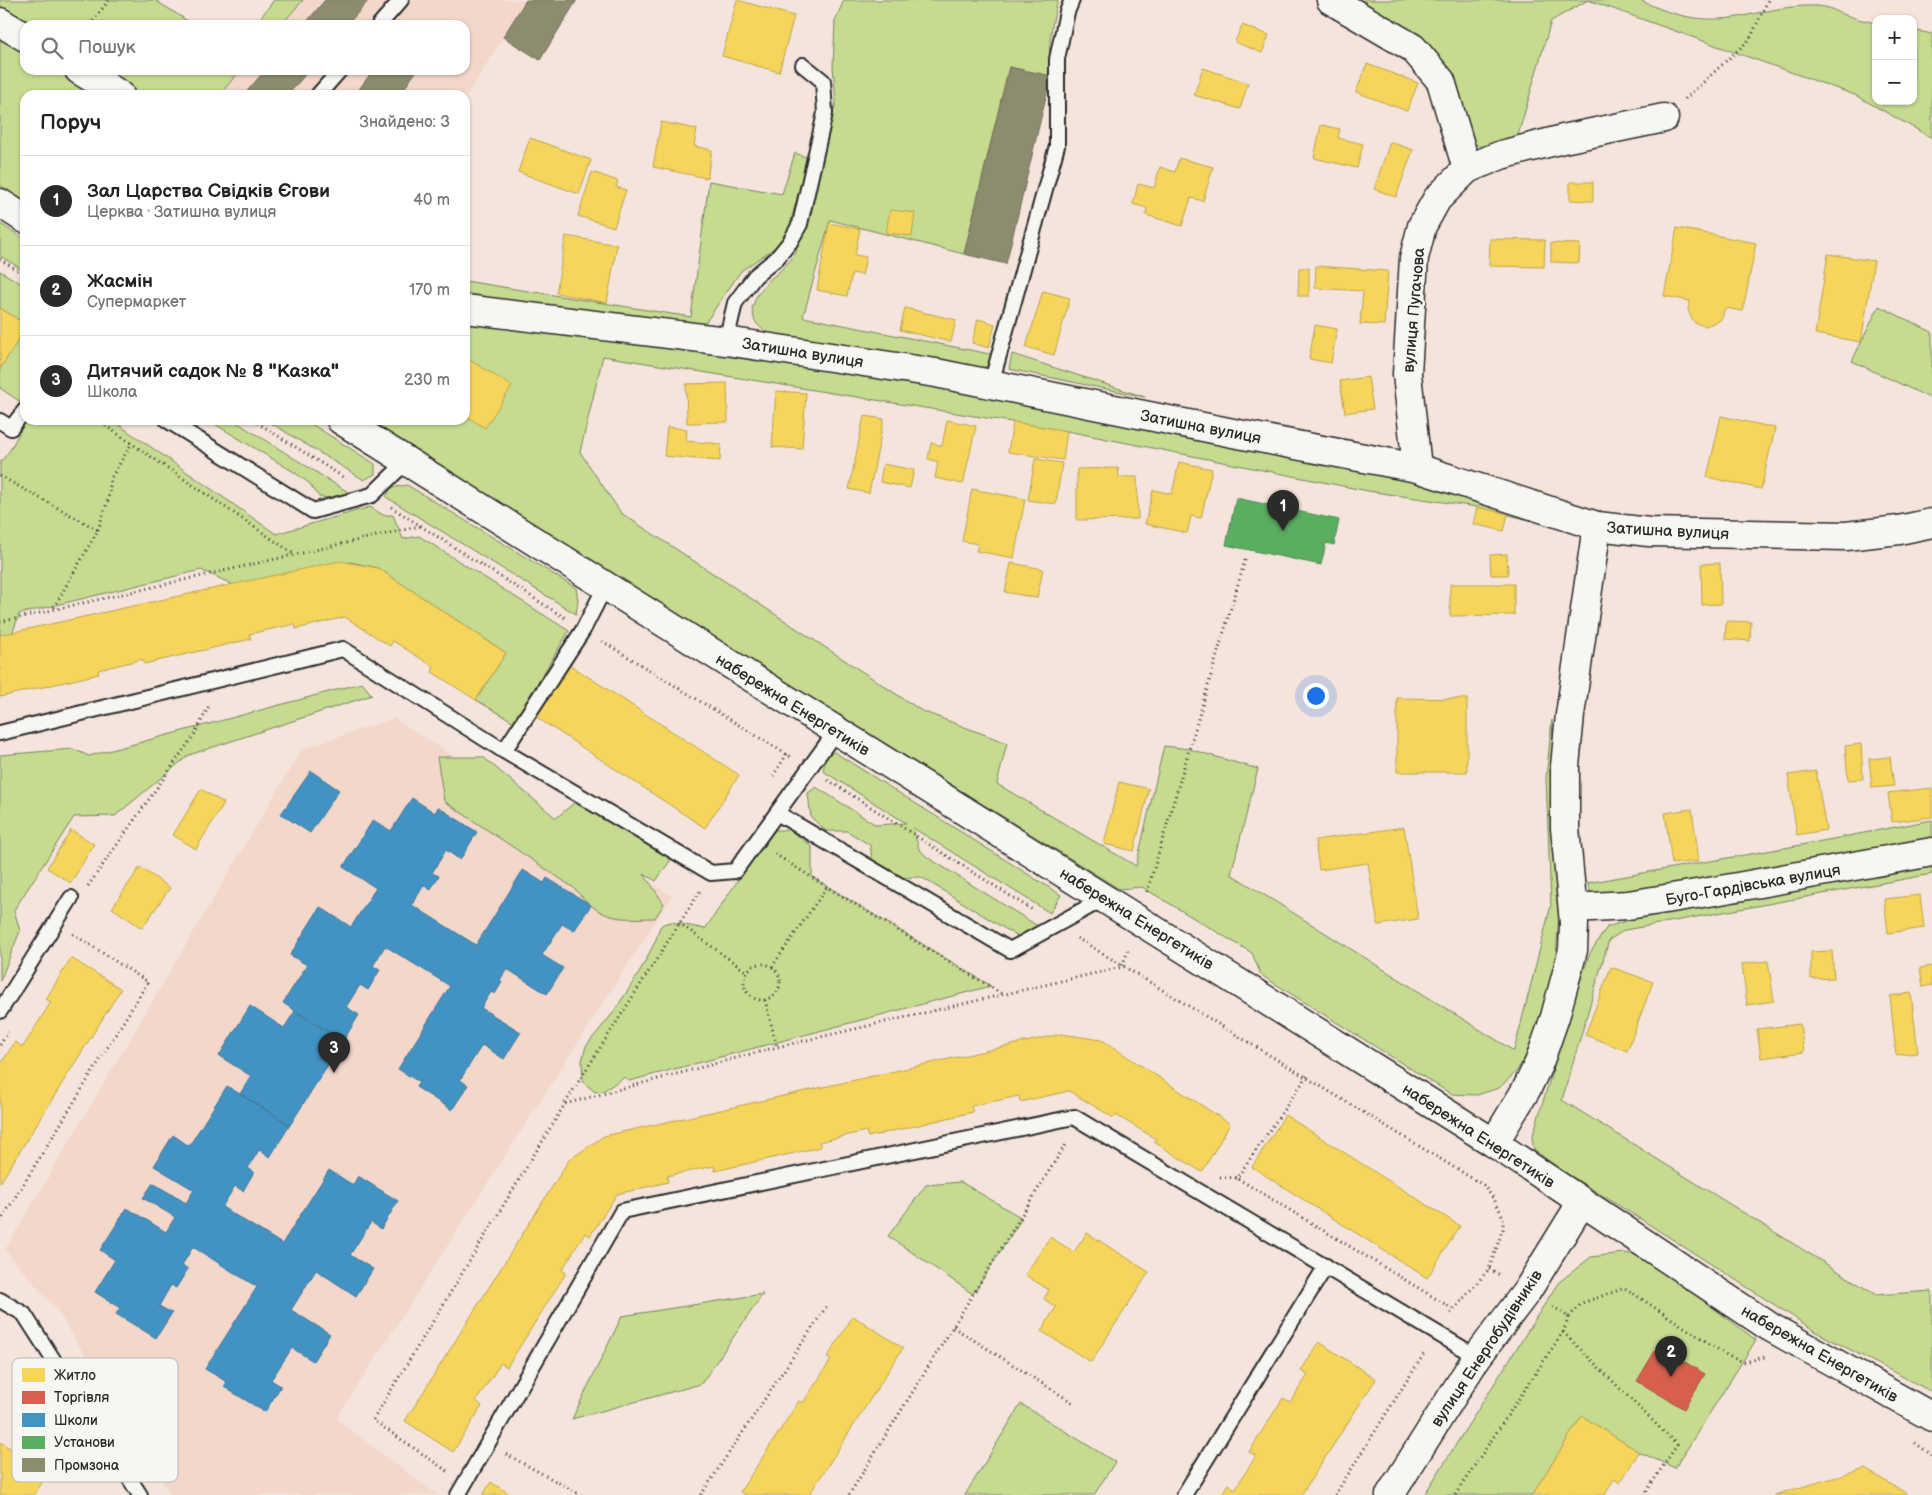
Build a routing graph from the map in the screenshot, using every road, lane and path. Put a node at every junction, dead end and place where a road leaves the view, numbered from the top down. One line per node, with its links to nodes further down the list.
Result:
1 (109, 0): 6 (path)
2 (401, 0): 7 (lane)
3 (1072, 0): 23 (lane)
4 (1331, 0): 16 (street)
5 (1768, 0): 15 (path)
6 (94, 20)
7 (383, 20)
8 (0, 22): 9 (street)
9 (20, 35)
10 (803, 65): 22 (lane)
11 (87, 75): 13 (street)
12 (336, 75): 14 (lane)
13 (112, 90)
14 (322, 90)
15 (1664, 118): 16 (street, вулиця Пугачова)
16 (1467, 169): 31 (street, вулиця Пугачова)
17 (0, 202): 18 (street)
18 (20, 216)
19 (0, 259): 20 (path)
20 (20, 272)
21 (470, 310): 22 (street, Затишна вулиця)
22 (726, 341): 23 (street, Затишна вулиця)
23 (991, 384): 31 (street, Затишна вулиця)
24 (20, 416): 25 (lane)
25 (0, 421)
26 (105, 425): 29 (path)
27 (175, 425): 30 (lane)
28 (349, 425): 30 (street, набережна Енергетиків)
29 (132, 444): 36 (path); 37 (path)
30 (407, 461): 39 (street, набережна Енергетиків)
31 (1417, 468): 35 (street, Затишна вулиця)
32 (0, 476): 36 (path)
33 (1932, 523): 35 (street, Затишна вулиця)
34 (420, 526): 37 (path)
35 (1597, 526): 55 (street)
36 (98, 530): 40 (path)
37 (294, 554): 40 (path)
38 (1246, 556): 56 (path)
39 (605, 587): 43 (street, набережна Енергетиків); 45 (lane)
40 (52, 609): 41 (path)
41 (0, 622)
42 (224, 679): 44 (lane); 45 (lane); 53 (path)
43 (836, 730): 48 (lane); 54 (street, набережна Енергетиків)
44 (0, 733)
45 (504, 751): 51 (lane)
46 (787, 754): 47 (path)
47 (772, 777)
48 (777, 813): 49 (lane); 54 (lane)
49 (756, 842): 51 (lane); 52 (path)
50 (1932, 852): 55 (street, Буго-Гардівська вулиця)
51 (712, 873): 58 (path)
52 (827, 887): 62 (path); 64 (path)
53 (77, 896): 57 (lane)
54 (1106, 898): 56 (street, набережна Енергетиків)
55 (1572, 908): 73 (street)
56 (1139, 919): 64 (path); 73 (street, набережна Енергетиків)
57 (56, 923): 60 (path); 66 (lane)
58 (680, 923): 63 (path); 71 (path)
59 (79, 926): 60 (path)
60 (74, 934): 61 (path); 77 (path)
61 (68, 942)
62 (772, 967): 63 (path); 65 (path)
63 (747, 972): 65 (path)
64 (1002, 994): 69 (path)
65 (765, 1000): 69 (path)
66 (0, 1011)
67 (10, 1029): 68 (path)
68 (0, 1045)
69 (776, 1047): 71 (path)
70 (1307, 1076): 75 (path)
71 (565, 1104): 96 (path)
72 (1081, 1121): 78 (lane); 85 (path); 96 (lane)
73 (1494, 1143): 76 (street, набережна Енергетиків)
74 (1213, 1177): 75 (path)
75 (1237, 1178): 83 (path)
76 (1582, 1202): 80 (street, вулиця Енергобудівників); 91 (street, набережна Енергетиків)
77 (0, 1222)
78 (1326, 1266): 88 (lane); 101 (lane)
79 (1489, 1269): 80 (path)
80 (1527, 1291): 84 (path); 88 (street, вулиця Енергобудівників)
81 (0, 1300): 89 (lane)
82 (828, 1304): 99 (path)
83 (1453, 1309)
84 (1569, 1317): 86 (path); 87 (path)
85 (953, 1327): 90 (path); 100 (path)
86 (1562, 1332): 103 (path); 104 (path)
87 (1768, 1356)
88 (1477, 1357): 102 (street, вулиця Енергобудівників)
89 (52, 1358)
90 (1075, 1404)
91 (1932, 1417)
92 (1908, 1438): 94 (path)
93 (503, 1453): 98 (path)
94 (1932, 1455)
95 (132, 1482): 97 (lane)
96 (461, 1489)
97 (140, 1495)
98 (581, 1495)
99 (701, 1495)
100 (849, 1495)
101 (1184, 1495)
102 (1390, 1495)
103 (1455, 1495)
104 (1644, 1495)

